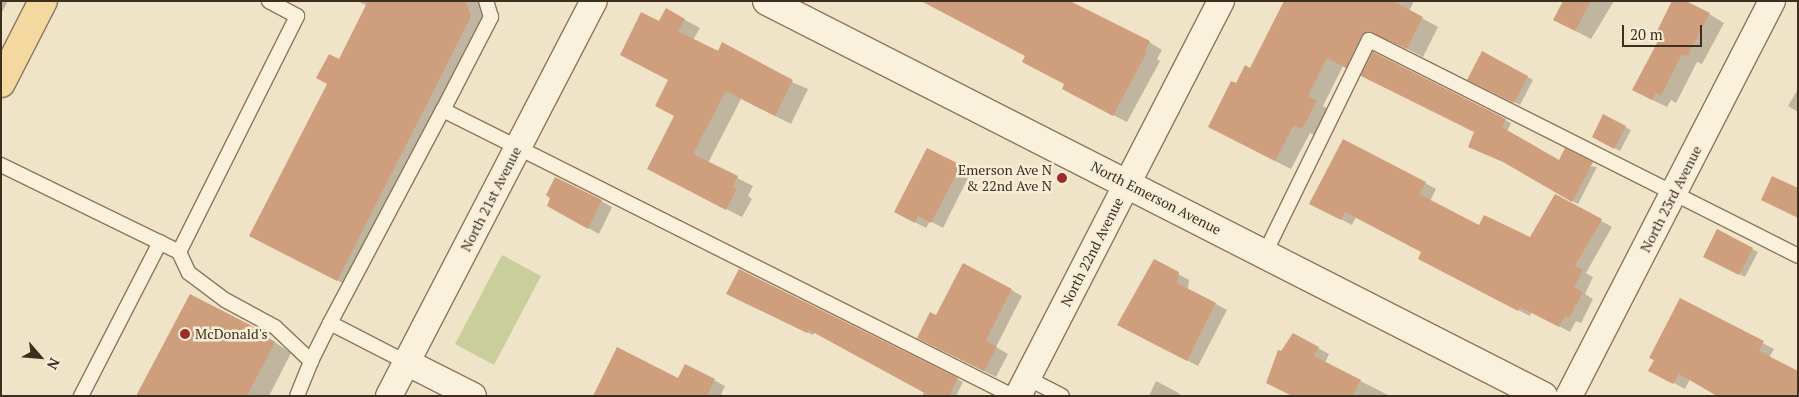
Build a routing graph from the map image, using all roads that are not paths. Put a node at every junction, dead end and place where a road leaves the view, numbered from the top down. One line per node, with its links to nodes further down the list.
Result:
1 (43, 1): 8 (main road)
2 (269, 1): 15 (lane)
3 (486, 1): 9 (lane)
4 (594, 1): 10 (street, North 21st Avenue)
5 (767, 1): 12 (street, North Emerson Avenue)
6 (1221, 1): 12 (street, North 22nd Avenue)
7 (1772, 1): 13 (street, North 23rd Avenue)
8 (1, 83)
9 (443, 110): 10 (lane); 18 (lane)
10 (519, 146): 20 (street, North 21st Avenue); 21 (lane)
11 (1, 165): 14 (lane)
12 (1128, 183): 16 (street, North Emerson Avenue); 21 (street, North 22nd Avenue)
13 (1674, 192): 16 (lane); 17 (lane); 28 (street, North 23rd Avenue)
14 (160, 242): 15 (lane); 22 (lane)
15 (179, 252): 19 (lane)
16 (1265, 253): 27 (street, North Emerson Avenue)
17 (1798, 256)
18 (330, 323): 19 (lane); 20 (lane)
19 (311, 361): 23 (lane)
20 (406, 362): 24 (street, North 21st Avenue); 25 (street)
21 (1019, 390): 26 (lane)
22 (81, 396)
23 (297, 396)
24 (389, 396)
25 (473, 396)
26 (1062, 396)
27 (1543, 396)
28 (1568, 396)

